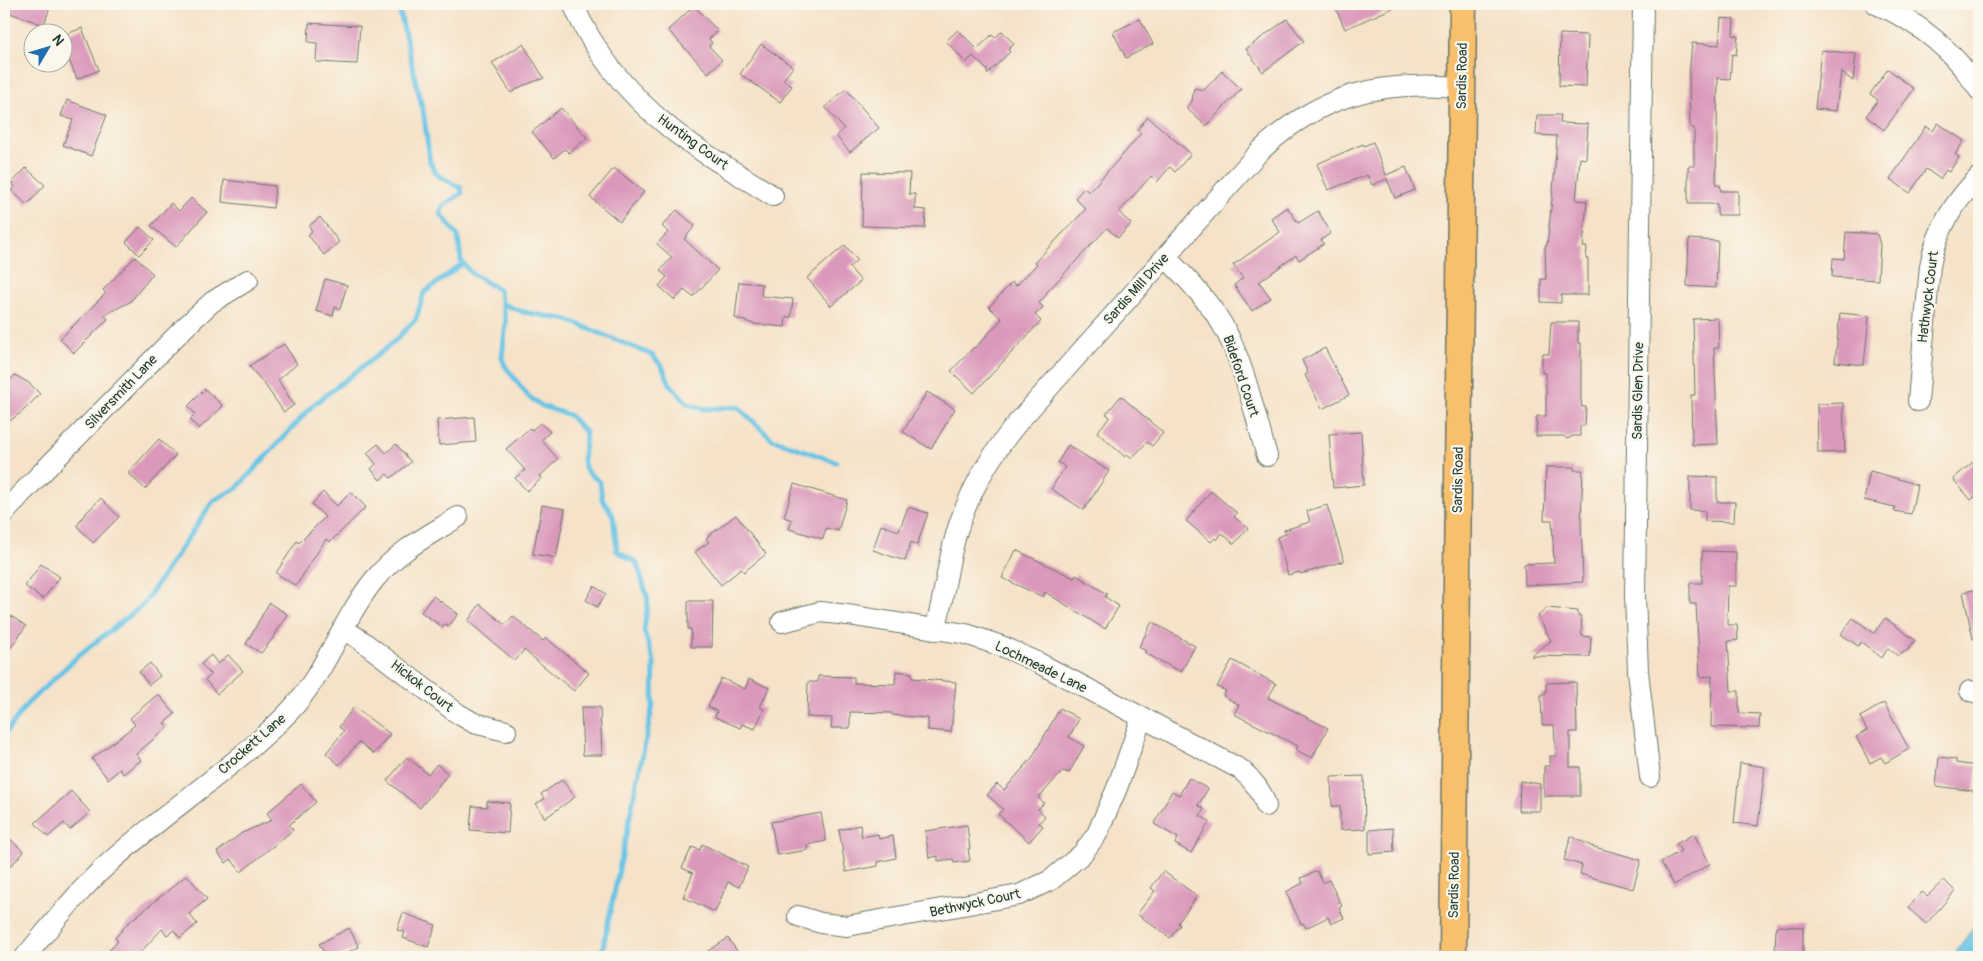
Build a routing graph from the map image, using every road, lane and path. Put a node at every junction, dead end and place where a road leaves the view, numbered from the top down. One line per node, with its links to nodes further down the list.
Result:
1 (573, 4): 8 (street, Hunting Court)
2 (1463, 4): 5 (main road, Sardis Road)
3 (1643, 4): 20 (street, Sardis Glen Drive)
4 (1876, 4): 6 (street)
5 (1461, 86): 9 (street, Sardis Mill Drive); 24 (main road, Sardis Road)
6 (1979, 90)
7 (1979, 178): 11 (street, Hathwyck Court)
8 (773, 196)
9 (1165, 257): 12 (street, Bideford Court); 17 (street, Sardis Mill Drive)
10 (248, 280): 13 (street, Silversmith Lane)
11 (1918, 401)
12 (1267, 456)
13 (4, 514)
14 (458, 517): 16 (street, Crockett Lane)
15 (782, 622): 17 (street, Lochmeade Lane)
16 (344, 629): 19 (street, Hickok Court); 23 (street, Crockett Lane)
17 (936, 630): 18 (street, Lochmeade Lane)
18 (1142, 717): 21 (street, Lochmeade Lane); 22 (street, Bethwyck Court)
19 (506, 730)
20 (1650, 777)
21 (1266, 806)
22 (798, 916)
23 (26, 957)
24 (1453, 957)

